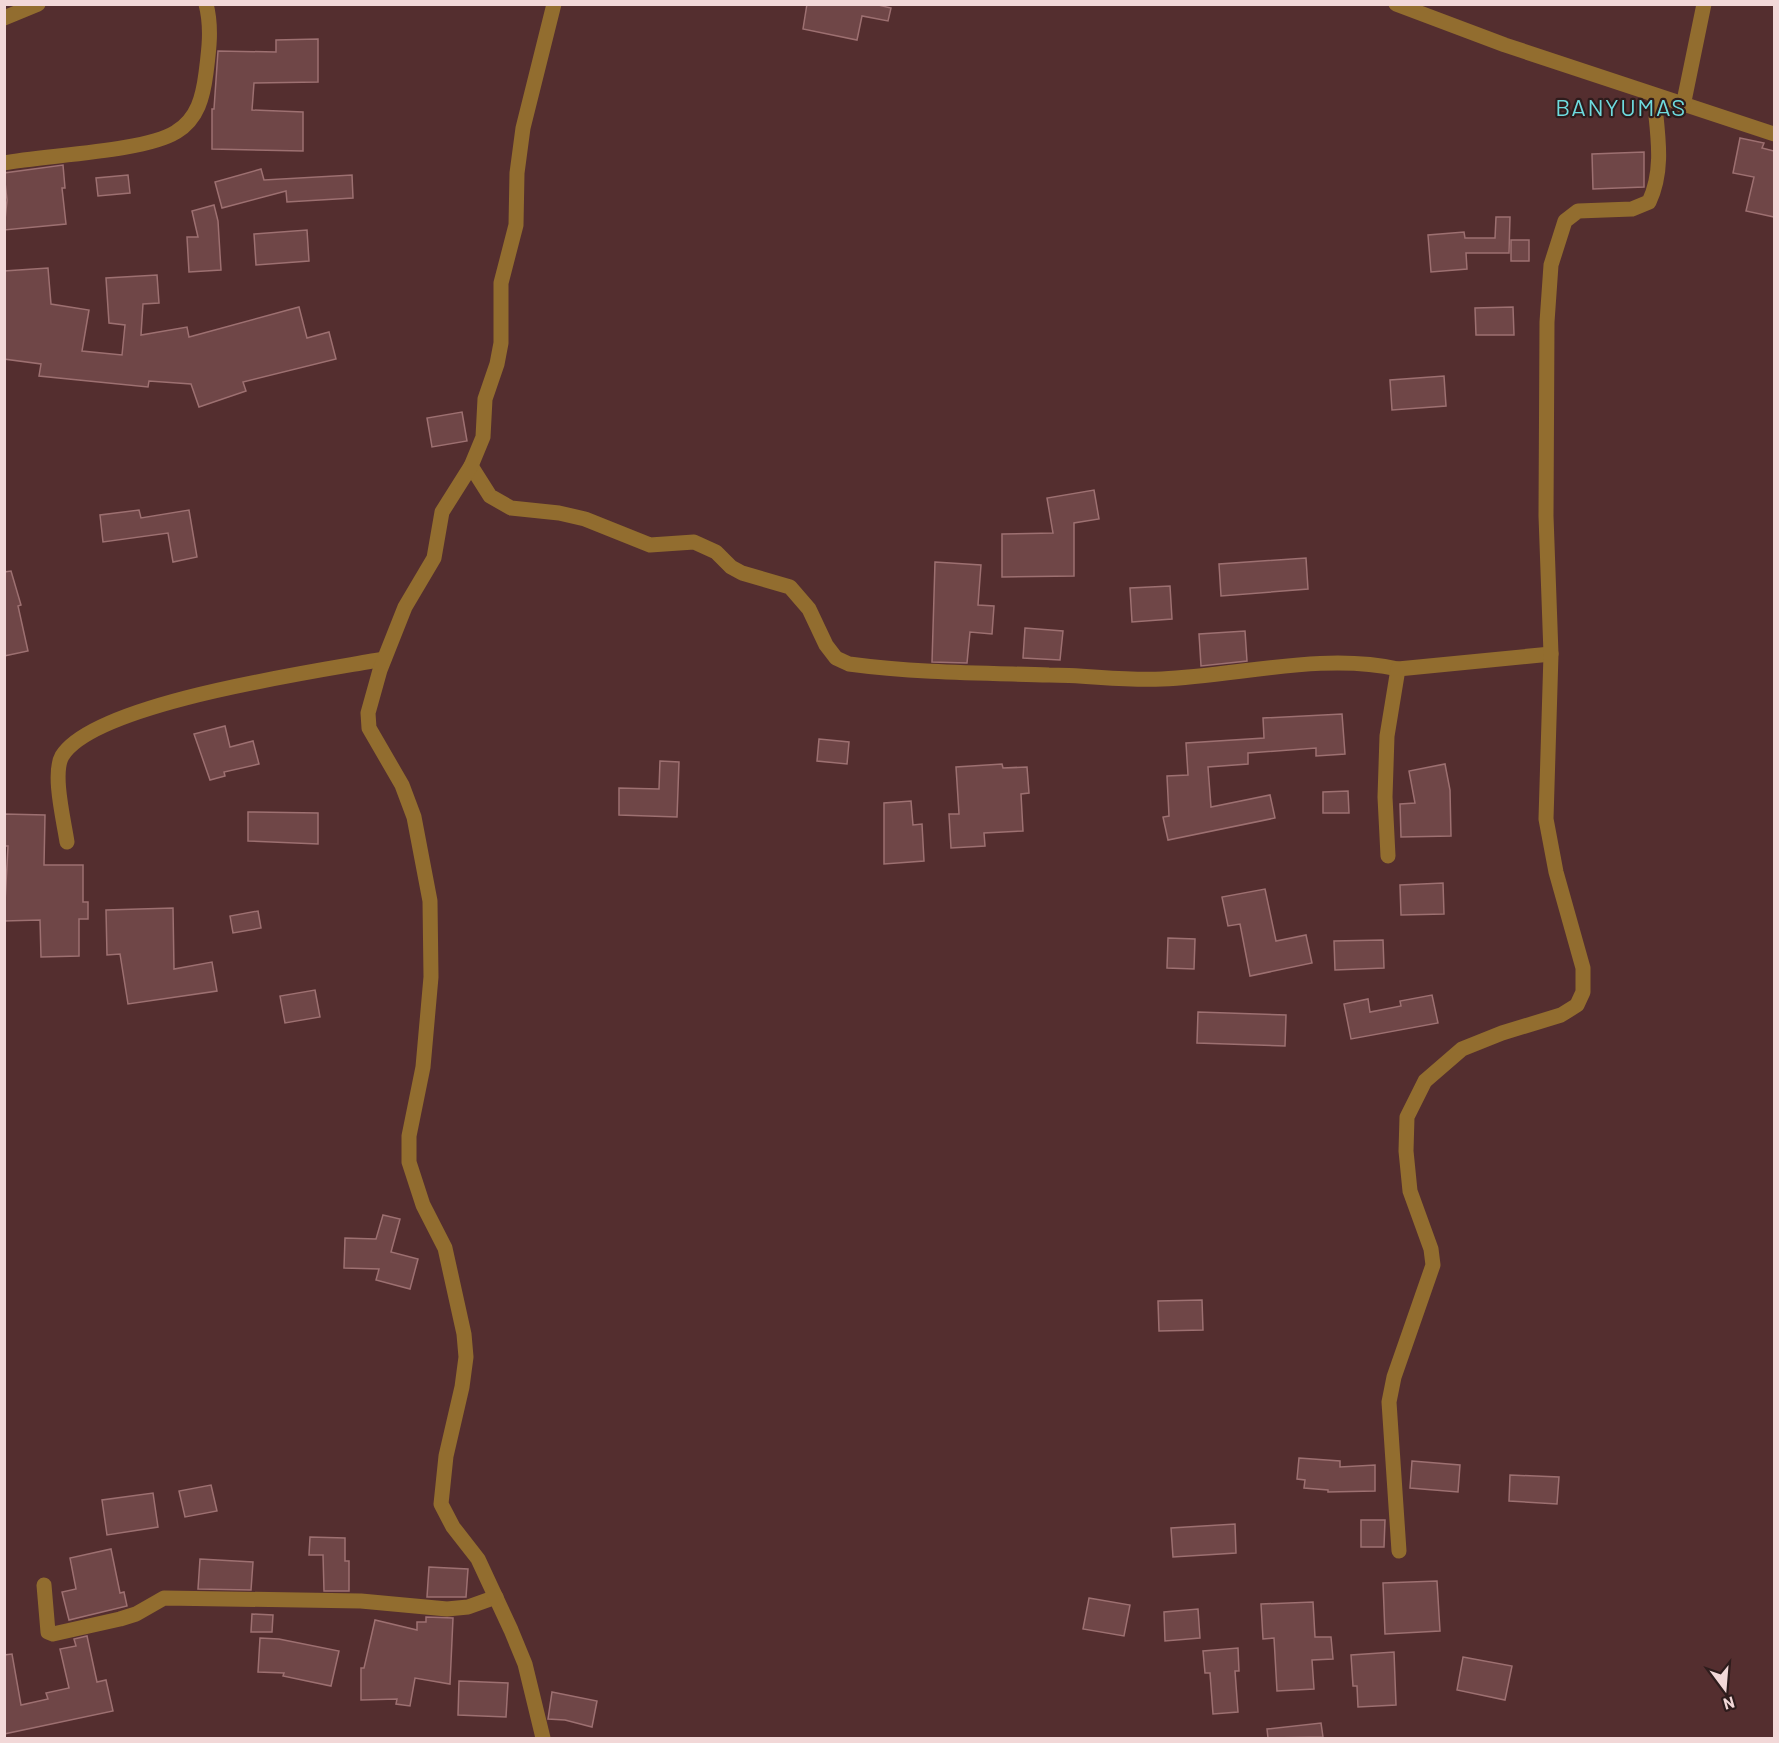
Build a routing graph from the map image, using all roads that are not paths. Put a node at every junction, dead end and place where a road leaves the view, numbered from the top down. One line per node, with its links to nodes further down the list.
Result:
1 (38, 4): 6 (street)
2 (206, 4): 10 (street)
3 (554, 4): 11 (street)
4 (1396, 4): 7 (street)
5 (1704, 4): 8 (street)
6 (4, 18)
7 (1654, 96): 8 (street); 12 (street)
8 (1683, 106): 9 (street)
9 (1774, 134)
10 (4, 163)
11 (471, 466): 13 (street); 14 (street)
12 (1551, 654): 14 (street); 17 (street)
13 (384, 659): 15 (street); 19 (street)
14 (1398, 669): 16 (street)
15 (67, 842)
16 (1388, 856)
17 (1399, 1551)
18 (44, 1585): 19 (street)
19 (496, 1597): 20 (street)
20 (543, 1738)

